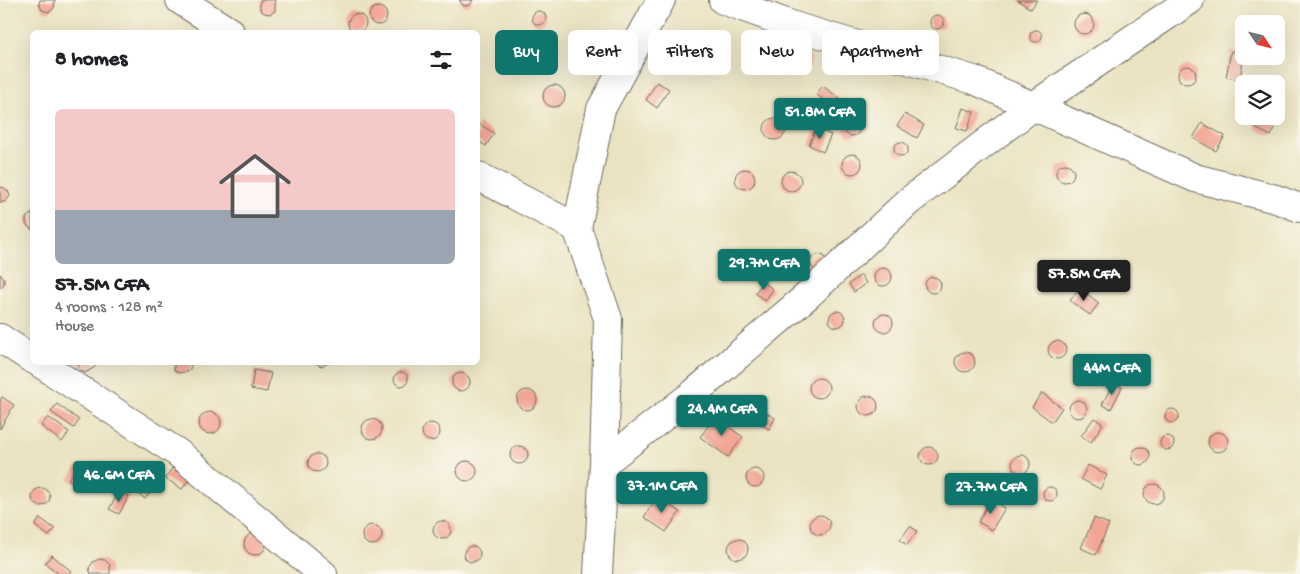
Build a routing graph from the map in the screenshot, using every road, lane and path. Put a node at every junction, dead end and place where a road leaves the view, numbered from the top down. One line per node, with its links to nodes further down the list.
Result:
1 (180, 0): 5 (street)
2 (661, 0): 9 (street)
3 (723, 0): 6 (street)
4 (1190, 0): 6 (street)
5 (227, 30)
6 (1035, 105): 8 (street); 13 (street)
7 (480, 177): 9 (street)
8 (1300, 208)
9 (577, 228): 13 (street)
10 (0, 338): 11 (street)
11 (30, 358)
12 (43, 365): 14 (street)
13 (604, 463): 15 (street)
14 (323, 574)
15 (598, 574)

